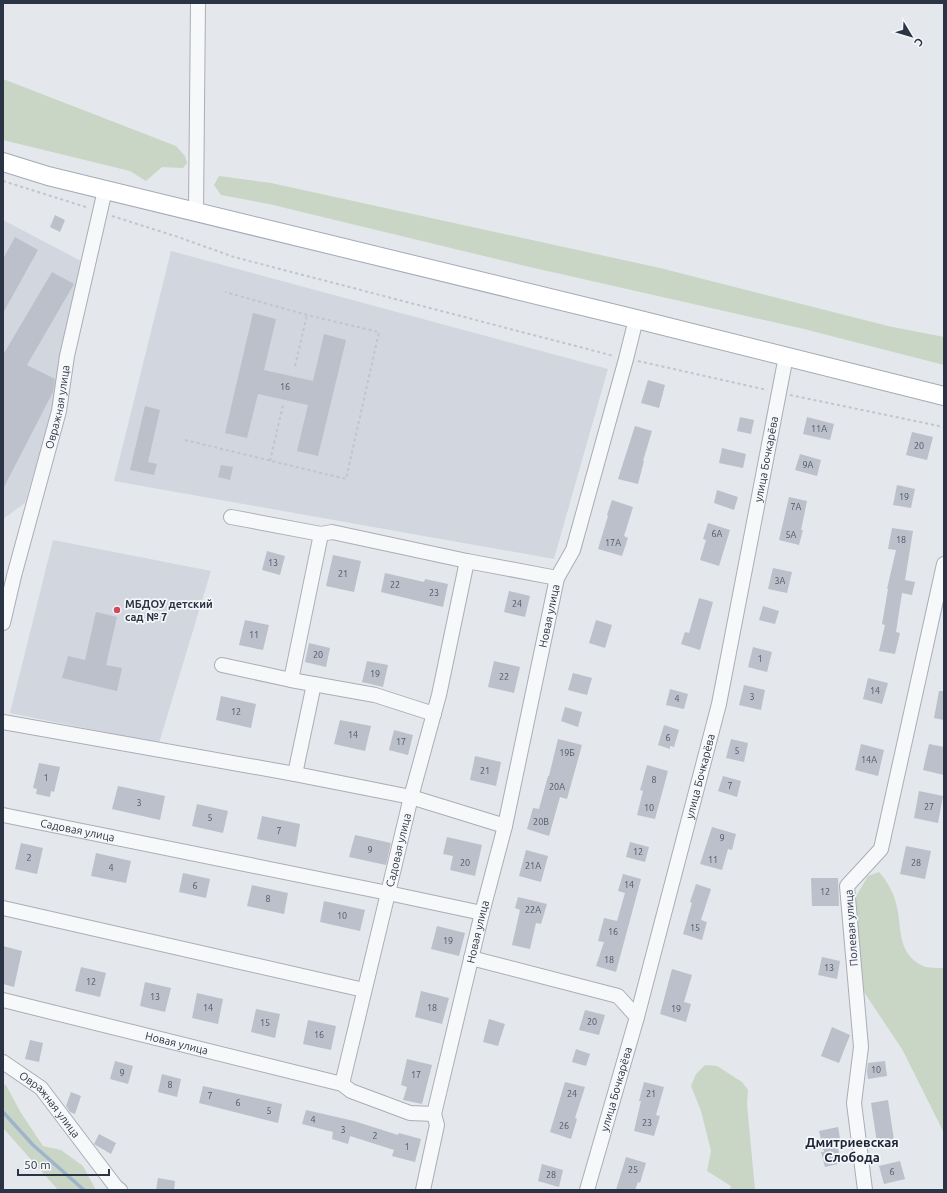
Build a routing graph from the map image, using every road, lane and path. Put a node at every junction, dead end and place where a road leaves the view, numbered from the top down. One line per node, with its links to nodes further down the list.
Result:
1 (198, 3): 5 (street)
2 (3, 162): 4 (main road)
3 (3, 181): 6 (path)
4 (105, 190): 5 (main road); 6 (street, Овражная улица)
5 (196, 211): 9 (main road)
6 (100, 212): 11 (path); 23 (street, Овражная улица)
7 (225, 292): 8 (path)
8 (307, 315): 12 (path); 18 (path)
9 (636, 319): 10 (main road); 11 (street, Новая улица)
10 (786, 356): 13 (street, улица Бочкарёва); 14 (main road)
11 (626, 359): 13 (path); 24 (street, Новая улица)
12 (295, 366)
13 (778, 392): 16 (path); 41 (street, улица Бочкарёва)
14 (944, 396)
15 (283, 405): 18 (path)
16 (944, 427)
17 (185, 440): 18 (path)
18 (270, 461)
19 (231, 517): 20 (street)
20 (321, 534): 21 (street); 27 (street)
21 (467, 561): 24 (street); 29 (street, Садовая улица)
22 (944, 564): 48 (street, Полевая улица)
23 (9, 575): 25 (street, Овражная улица)
24 (557, 578): 34 (street, Новая улица)
25 (3, 623)
26 (222, 665): 27 (street)
27 (291, 680): 28 (street)
28 (314, 684): 29 (street); 31 (street)
29 (434, 714): 32 (street, Садовая улица)
30 (3, 722): 31 (street)
31 (295, 774): 32 (street)
32 (411, 797): 34 (street); 35 (street, Садовая улица)
33 (3, 815): 35 (street, Садовая улица)
34 (504, 826): 37 (street, Новая улица)
35 (388, 893): 37 (street); 39 (street)
36 (3, 908): 39 (street)
37 (482, 913): 38 (street, Новая улица)
38 (471, 958): 41 (street); 44 (street, Новая улица)
39 (364, 990): 43 (street)
40 (3, 1000): 43 (street, Новая улица)
41 (637, 1017): 47 (street, улица Бочкарёва)
42 (3, 1062): 45 (street, Овражная улица)
43 (342, 1084): 44 (street, Новая улица)
44 (434, 1114): 46 (street)
45 (120, 1190)
46 (423, 1190)
47 (587, 1190)
48 (865, 1190)

